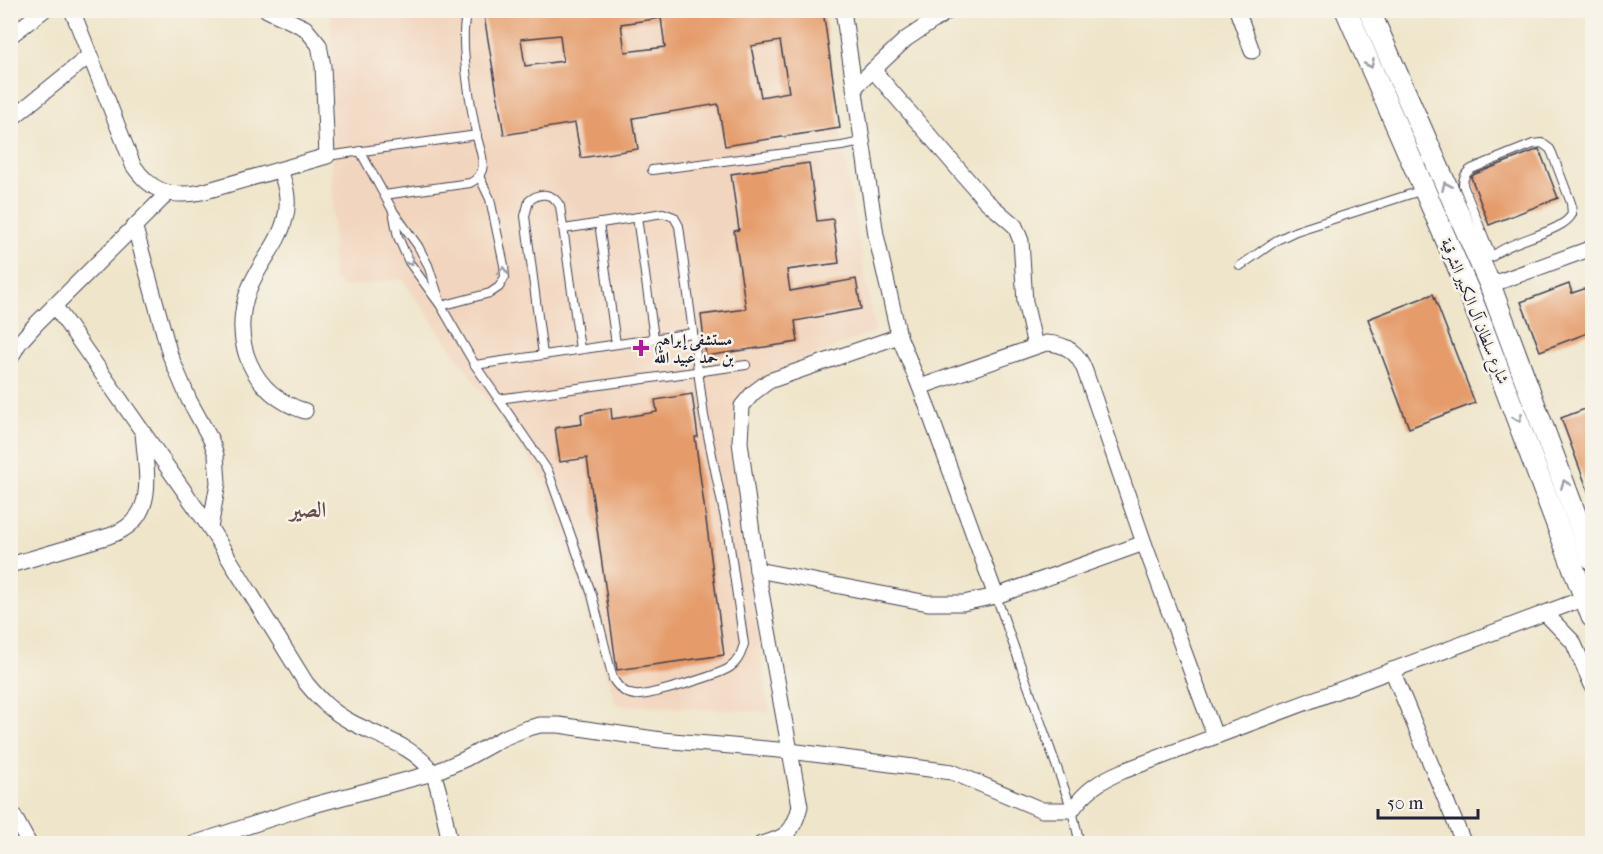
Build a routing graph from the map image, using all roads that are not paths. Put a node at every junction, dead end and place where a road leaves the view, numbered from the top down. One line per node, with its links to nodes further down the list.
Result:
1 (44, 10): 10 (street)
2 (72, 10): 12 (street)
3 (267, 10): 19 (street)
4 (468, 10): 16 (lane)
5 (843, 10): 14 (street)
6 (951, 10): 13 (street)
7 (1237, 10): 11 (street)
8 (1347, 10): 23 (main road, شارع سلطان آل الكبير الشرقية, one-way to 23)
9 (1369, 10): 33 (main road, شارع سلطان آل الكبير الشرقية, one-way to 9)
10 (10, 36)
11 (1252, 51)
12 (89, 56): 15 (street); 24 (street)
13 (873, 70): 14 (street); 41 (street)
14 (854, 88): 17 (street)
15 (10, 120)
16 (477, 135): 18 (lane); 22 (lane)
17 (862, 142): 21 (lane); 38 (street)
18 (360, 151): 19 (lane); 25 (lane)
19 (327, 156): 20 (street)
20 (280, 170): 24 (street); 50 (street)
21 (652, 170)
22 (479, 176): 25 (lane); 35 (lane, one-way to 22)
23 (1425, 190): 32 (lane); 58 (main road, شارع سلطان آل الكبير الشرقية, one-way to 58)
24 (168, 193): 29 (street)
25 (384, 195): 26 (lane)
26 (393, 211): 35 (lane); 35 (lane, one-way to 35)
27 (637, 217): 28 (lane); 37 (lane); 39 (lane)
28 (599, 223): 30 (lane); 40 (lane)
29 (135, 228): 34 (street); 52 (street)
30 (564, 229): 42 (lane); 43 (lane)
31 (1593, 248): 33 (street)
32 (1240, 266)
33 (1489, 272): 33 (lane); 54 (main road, شارع سلطان آل الكبير الشرقية, one-way to 33)
34 (54, 305): 44 (street); 51 (street)
35 (441, 306): 45 (lane)
36 (10, 332): 44 (street)
37 (693, 333): 39 (lane); 47 (lane)
38 (899, 336): 48 (street); 56 (street)
39 (654, 338): 40 (lane)
40 (616, 344): 42 (lane)
41 (1035, 346): 48 (street); 53 (street)
42 (580, 349): 43 (lane)
43 (543, 355): 45 (lane)
44 (12, 356)
45 (475, 365): 49 (lane)
46 (746, 365): 47 (lane)
47 (699, 371): 49 (lane); 49 (lane)
48 (920, 387): 57 (street)
49 (498, 399)
50 (305, 411)
51 (143, 430): 52 (street); 55 (street)
52 (210, 528): 64 (street)
53 (1144, 543): 57 (street); 62 (street)
54 (1593, 559)
55 (10, 566)
56 (757, 570): 57 (street); 63 (street)
57 (996, 596): 66 (lane)
58 (1589, 608): 59 (street)
59 (1546, 614): 60 (street); 61 (street)
60 (1392, 670): 62 (street); 72 (street)
61 (1593, 685)
62 (1215, 736): 66 (street)
63 (790, 750): 64 (street); 66 (street); 70 (street)
64 (433, 773): 68 (street); 69 (street)
65 (10, 809): 67 (street)
66 (1072, 810): 71 (lane)
67 (28, 843)
68 (193, 843)
69 (450, 843)
70 (761, 843)
71 (1080, 843)
72 (1464, 843)

